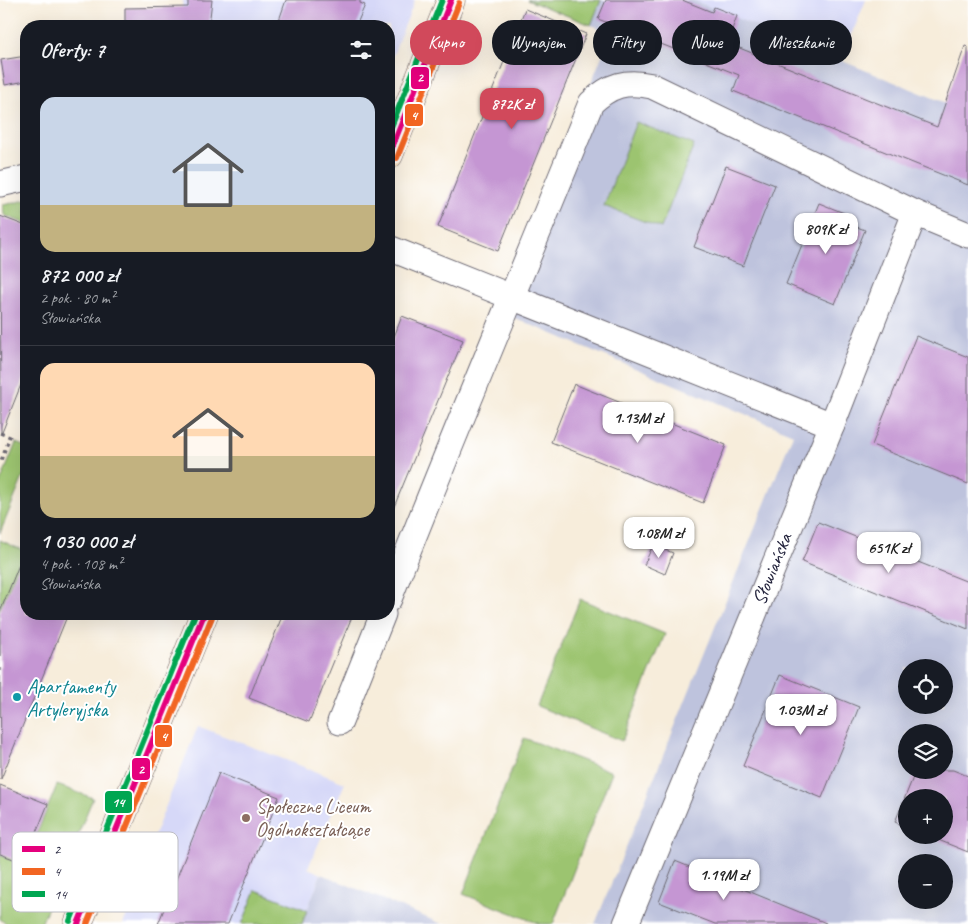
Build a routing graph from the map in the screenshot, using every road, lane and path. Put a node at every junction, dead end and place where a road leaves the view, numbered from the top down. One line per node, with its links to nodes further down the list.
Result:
1 (451, 0): 2 (street)
2 (395, 140)
3 (20, 179): 4 (street)
4 (0, 184)
5 (915, 213): 6 (street); 8 (street); 9 (street, Słowiańska)
6 (968, 235)
7 (395, 250): 8 (street)
8 (513, 297): 9 (street); 12 (street)
9 (832, 425): 19 (street, Słowiańska)
10 (0, 433): 11 (path)
11 (0, 463)
12 (395, 584)
13 (202, 620): 16 (street)
14 (381, 620): 15 (street)
15 (340, 722)
16 (115, 832)
17 (83, 912): 18 (street)
18 (78, 924)
19 (626, 924)

